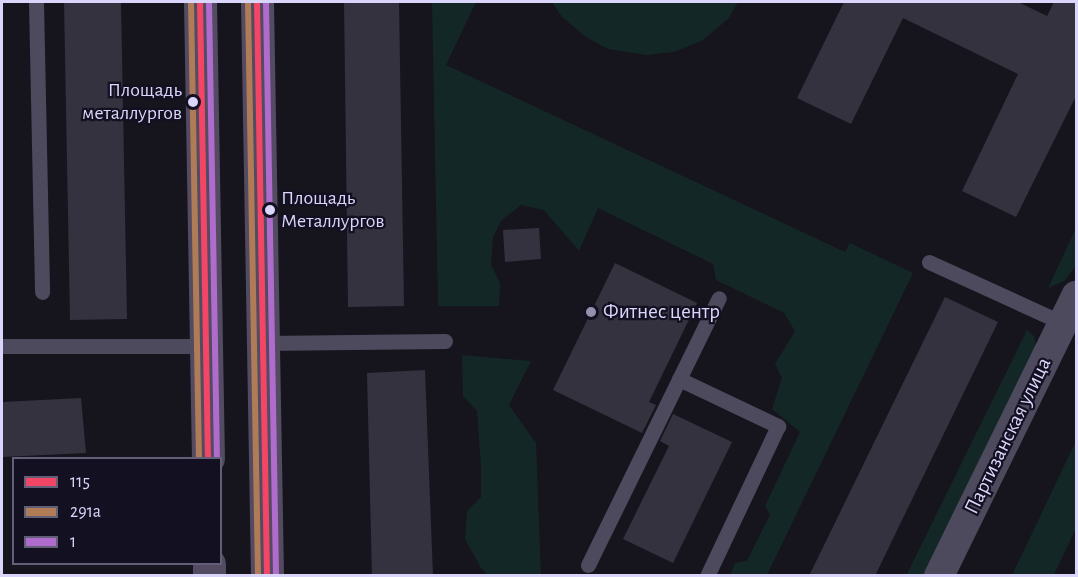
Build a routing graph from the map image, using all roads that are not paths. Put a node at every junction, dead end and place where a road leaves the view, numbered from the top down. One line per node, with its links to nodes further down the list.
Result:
1 (36, 2): 5 (lane)
2 (200, 2): 12 (main road)
3 (257, 2): 10 (main road)
4 (929, 262): 8 (lane)
5 (42, 292)
6 (1077, 296): 8 (street, Партизанская улица)
7 (719, 298): 13 (lane)
8 (1063, 323): 18 (street, Партизанская улица)
9 (445, 341): 10 (lane)
10 (262, 344): 16 (main road)
11 (2, 346): 12 (lane)
12 (207, 346): 14 (main road)
13 (679, 379): 15 (lane); 17 (lane)
14 (208, 457)
15 (588, 565)
16 (267, 576)
17 (707, 576)
18 (939, 576)

